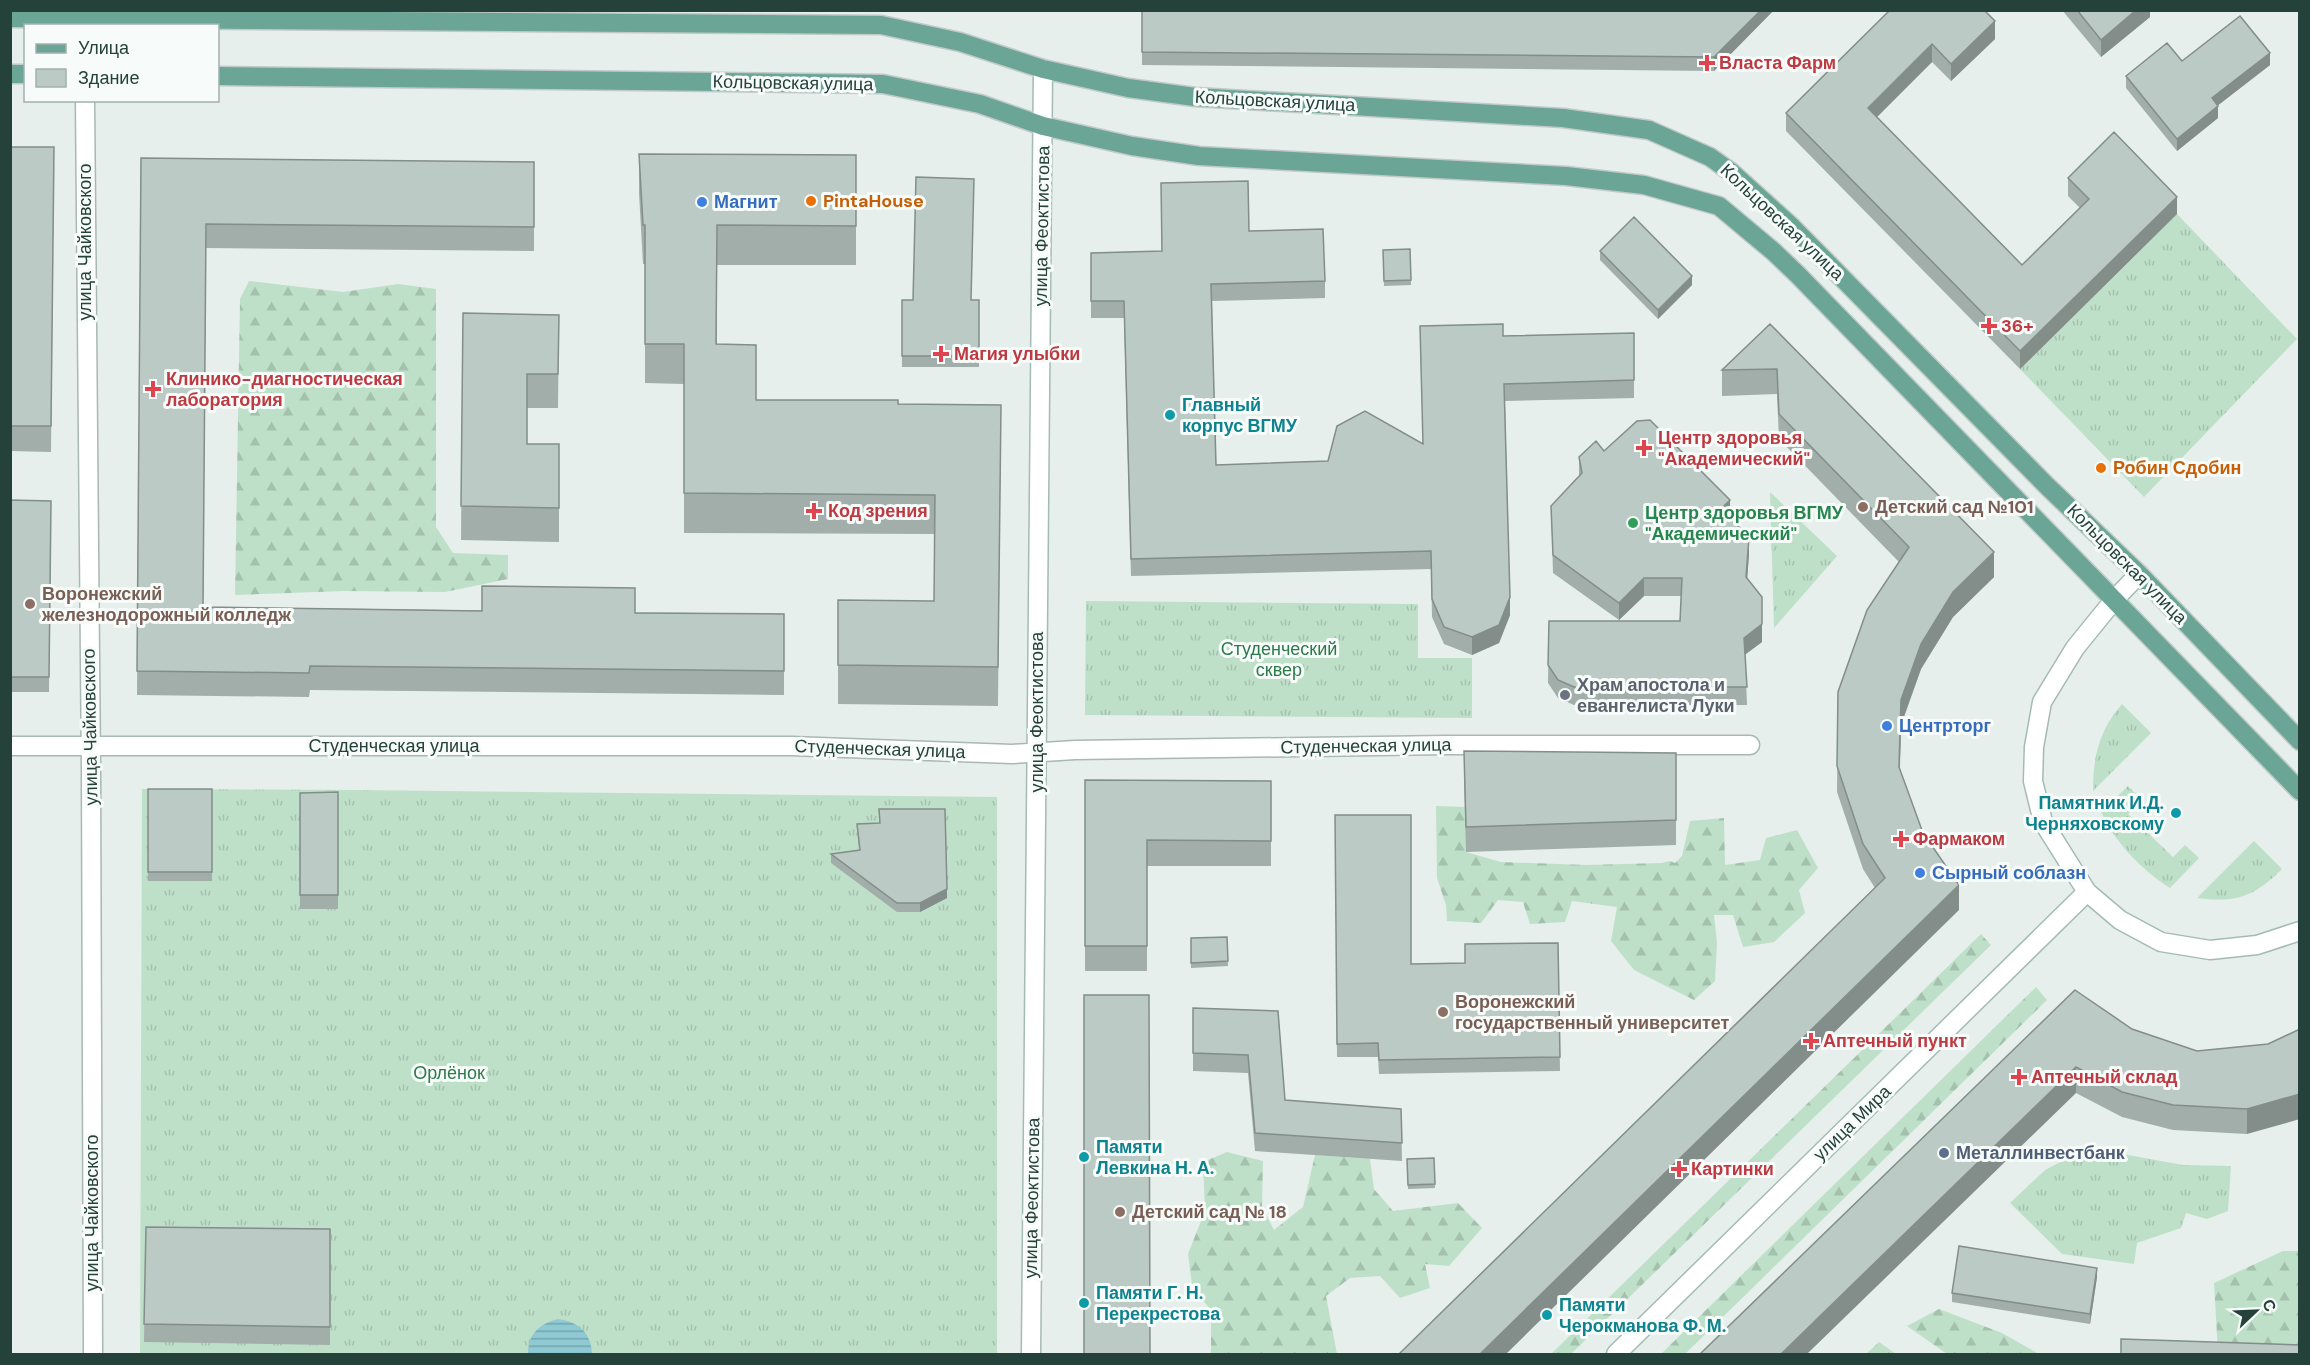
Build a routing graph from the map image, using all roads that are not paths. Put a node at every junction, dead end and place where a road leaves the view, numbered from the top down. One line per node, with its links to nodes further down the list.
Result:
1 (77, 15): 2 (main road, Кольцовская улица); 3 (main road, Кольцовская улица)
2 (10, 18)
3 (1043, 69): 6 (street, улица Феоктистова); 7 (main road, Кольцовская улица)
4 (219, 76): 6 (main road, Кольцовская улица)
5 (85, 102): 12 (street, улица Чайковского)
6 (1043, 126): 8 (main road, Кольцовская улица); 13 (street, улица Феоктистова)
7 (2139, 574): 8 (street); 9 (main road, Кольцовская улица)
8 (2114, 600): 14 (main road, Кольцовская улица); 15 (street)
9 (2300, 741)
10 (1750, 745): 13 (street, Студенческая улица)
11 (10, 746): 12 (street, Студенческая улица)
12 (91, 746): 13 (street, Студенческая улица); 17 (street, улица Чайковского)
13 (1037, 751): 18 (street, улица Феоктистова)
14 (2300, 791)
15 (2087, 892): 16 (street); 19 (street, улица Мира)
16 (2300, 931)
17 (93, 1354)
18 (1031, 1354)
19 (1616, 1354)

